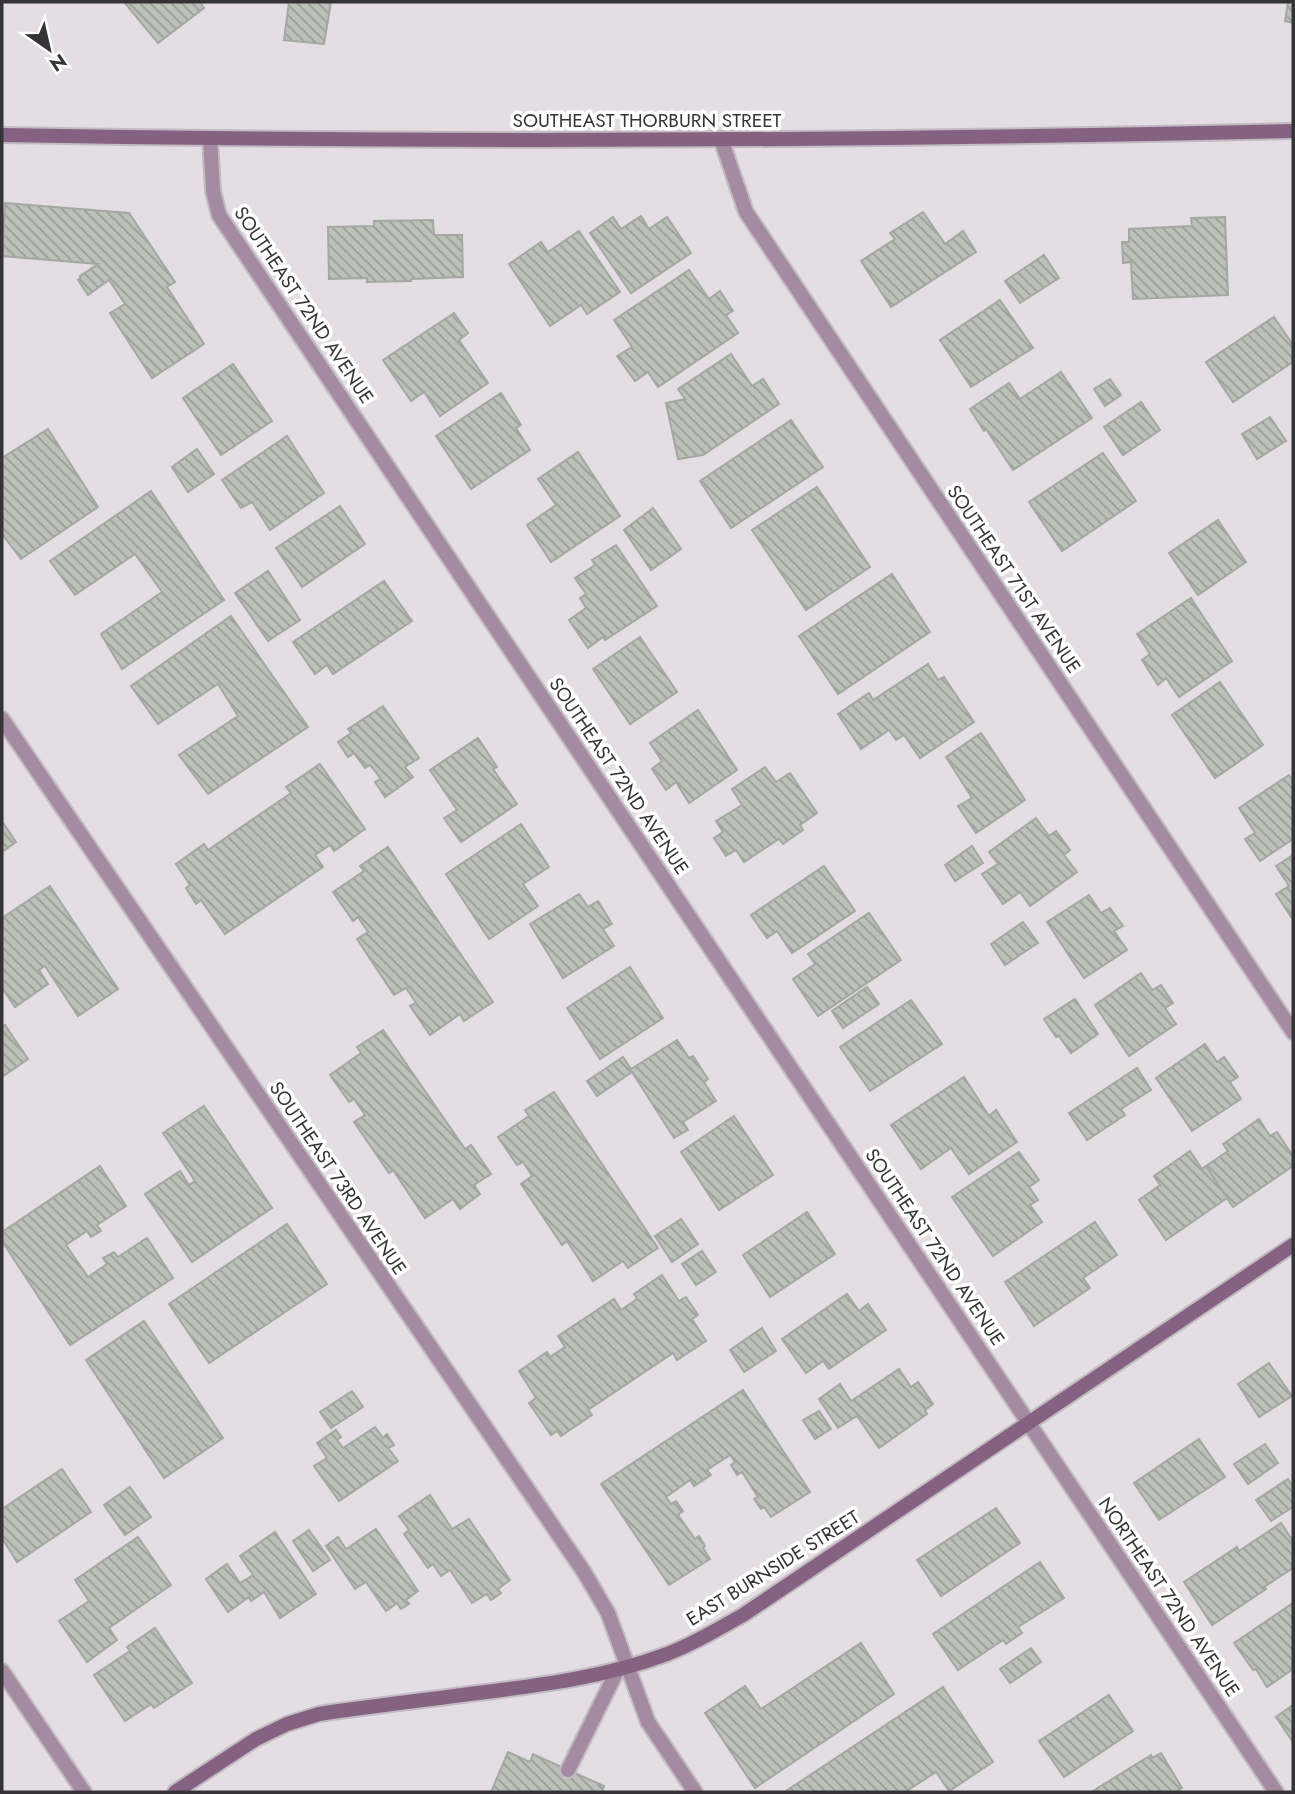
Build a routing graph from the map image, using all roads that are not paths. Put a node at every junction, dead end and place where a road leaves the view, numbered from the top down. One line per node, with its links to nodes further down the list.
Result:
1 (1293, 131): 4 (main road, SOUTHEAST THORBURN STREET)
2 (2, 135): 3 (main road, SOUTHEAST THORBURN STREET)
3 (210, 139): 4 (main road, SOUTHEAST THORBURN STREET); 8 (street, SOUTHEAST 72ND AVENUE)
4 (721, 139): 6 (street, SOUTHEAST 71ST AVENUE)
5 (2, 719): 9 (street, SOUTHEAST 73RD AVENUE)
6 (1293, 1032)
7 (1293, 1245): 8 (main road, EAST BURNSIDE STREET)
8 (1029, 1422): 9 (main road, EAST BURNSIDE STREET); 15 (street, NORTHEAST 72ND AVENUE)
9 (622, 1668): 11 (street); 13 (main road, EAST BURNSIDE STREET); 14 (street, SOUTHEAST 73RD AVENUE)
10 (2, 1671): 12 (street)
11 (568, 1770)
12 (84, 1792)
13 (175, 1792)
14 (695, 1792)
15 (1276, 1792)

